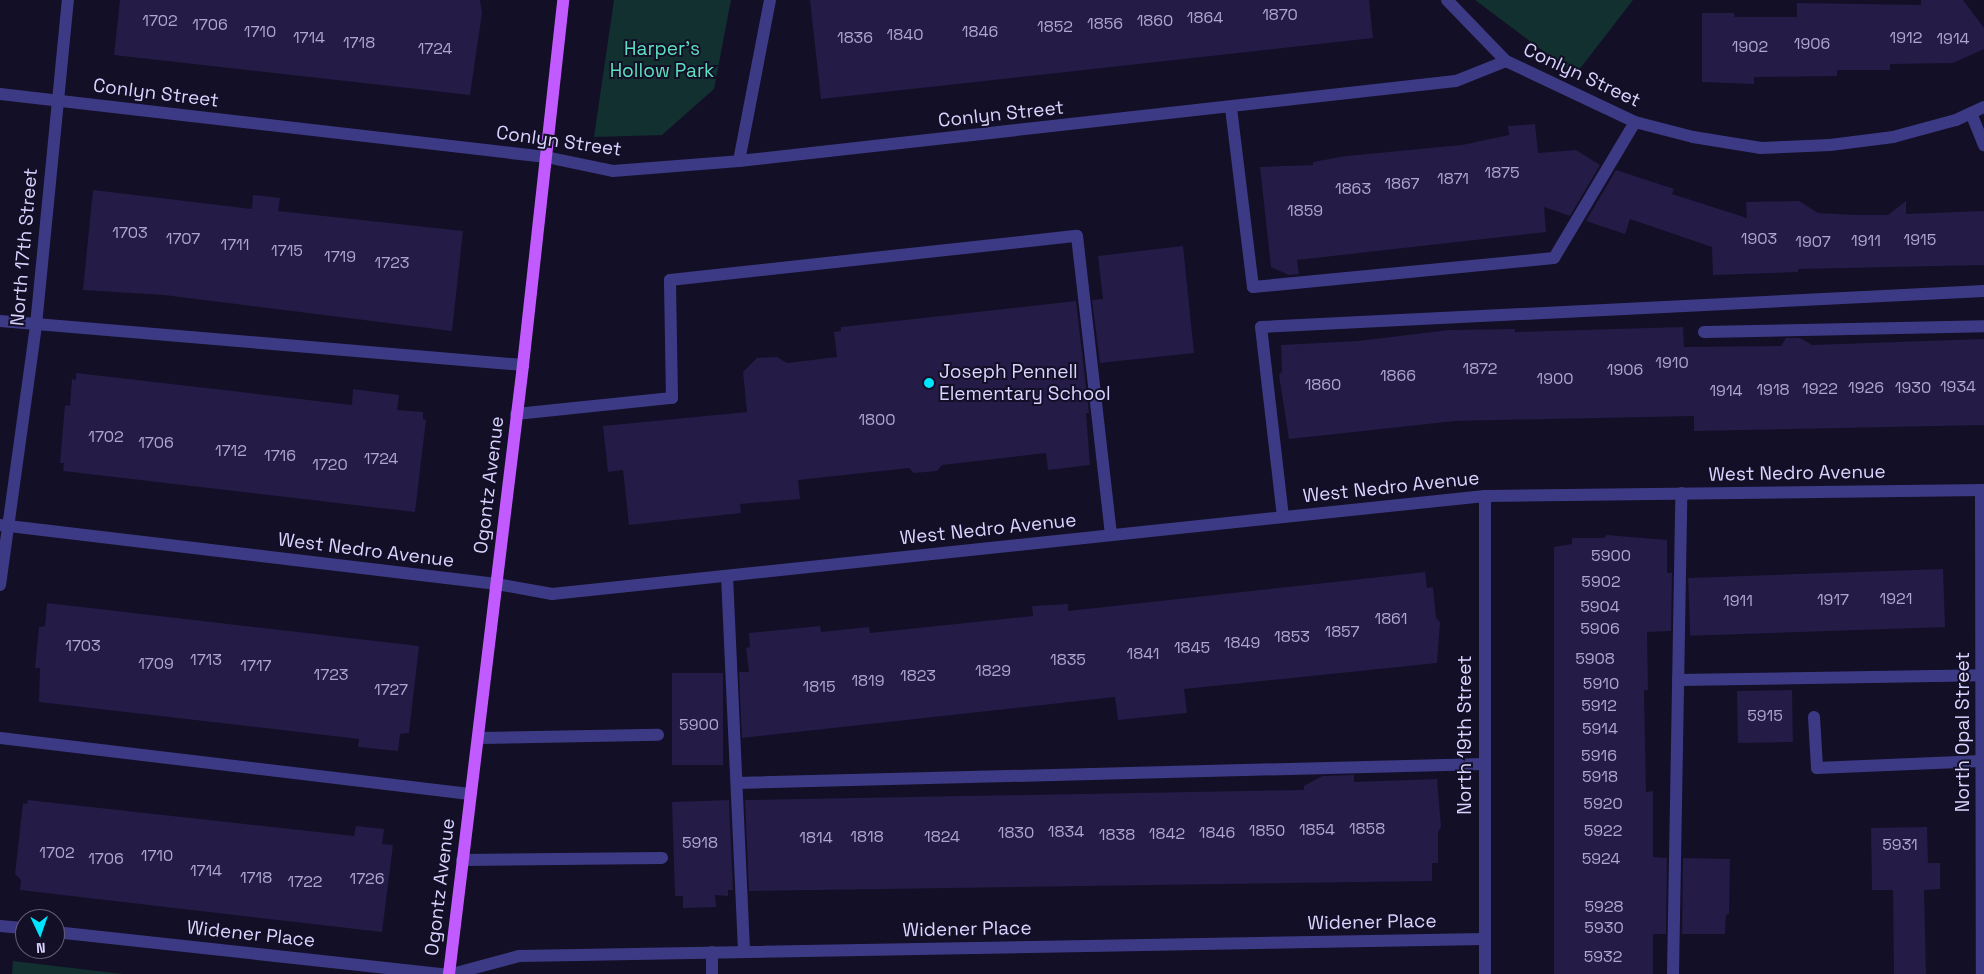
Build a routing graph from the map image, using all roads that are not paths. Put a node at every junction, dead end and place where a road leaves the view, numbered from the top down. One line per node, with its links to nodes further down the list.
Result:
1 (68, 0): 7 (street, North 17th Street)
2 (563, 0): 13 (main road, Ogontz Avenue)
3 (770, 0): 14 (street)
4 (1447, 0): 5 (street)
5 (1506, 61): 9 (street, Conlyn Street); 11 (street, Conlyn Street)
6 (0, 94): 7 (street, Conlyn Street)
7 (56, 100): 13 (street, Conlyn Street); 17 (street, North 17th Street)
8 (1984, 107): 10 (street, Conlyn Street)
9 (1231, 108): 11 (street); 14 (street, Conlyn Street)
10 (1971, 113): 11 (street, Conlyn Street); 12 (street)
11 (1635, 122)
12 (1984, 145)
13 (546, 157): 14 (street, Conlyn Street); 20 (main road, Ogontz Avenue)
14 (739, 161)
15 (1984, 291): 25 (street)
16 (0, 321): 17 (street)
17 (36, 325): 20 (street); 26 (street, North 17th Street)
18 (1984, 326): 19 (street)
19 (1704, 332)
20 (523, 366): 21 (main road, Ogontz Avenue)
21 (516, 414): 27 (street); 29 (main road, Ogontz Avenue)
22 (1983, 490): 23 (street, West Nedro Avenue); 31 (street, North Opal Street)
23 (1681, 493): 24 (street, West Nedro Avenue); 32 (street)
24 (1485, 496): 25 (street, West Nedro Avenue); 38 (street, North 19th Street)
25 (1283, 517): 27 (street, West Nedro Avenue)
26 (4, 525): 29 (street, West Nedro Avenue); 30 (street, North 17th Street)
27 (1111, 535): 28 (street, West Nedro Avenue)
28 (727, 576): 29 (street, West Nedro Avenue); 39 (street)
29 (497, 584): 36 (main road, Ogontz Avenue)
30 (0, 585)
31 (1982, 675): 32 (street); 37 (street, North Opal Street)
32 (1678, 680): 53 (street)
33 (1814, 717): 37 (street)
34 (658, 735): 36 (street)
35 (0, 738): 40 (street)
36 (478, 738): 40 (main road, Ogontz Avenue)
37 (1982, 761): 54 (street, North Opal Street)
38 (1484, 764): 39 (street); 46 (street, North 19th Street)
39 (736, 783): 48 (street)
40 (470, 794): 42 (main road, Ogontz Avenue)
41 (662, 858): 42 (street)
42 (462, 860): 50 (main road, Ogontz Avenue)
43 (0, 926): 44 (street)
44 (15, 927)
45 (65, 933): 49 (street, Widener Place)
46 (1484, 939): 48 (street, Widener Place); 52 (street, North 19th Street)
47 (712, 952): 48 (street, Widener Place); 50 (street, Widener Place); 51 (street)
48 (744, 952)
49 (443, 974)
50 (450, 974)
51 (712, 974)
52 (1484, 974)
53 (1674, 974)
54 (1982, 974)

